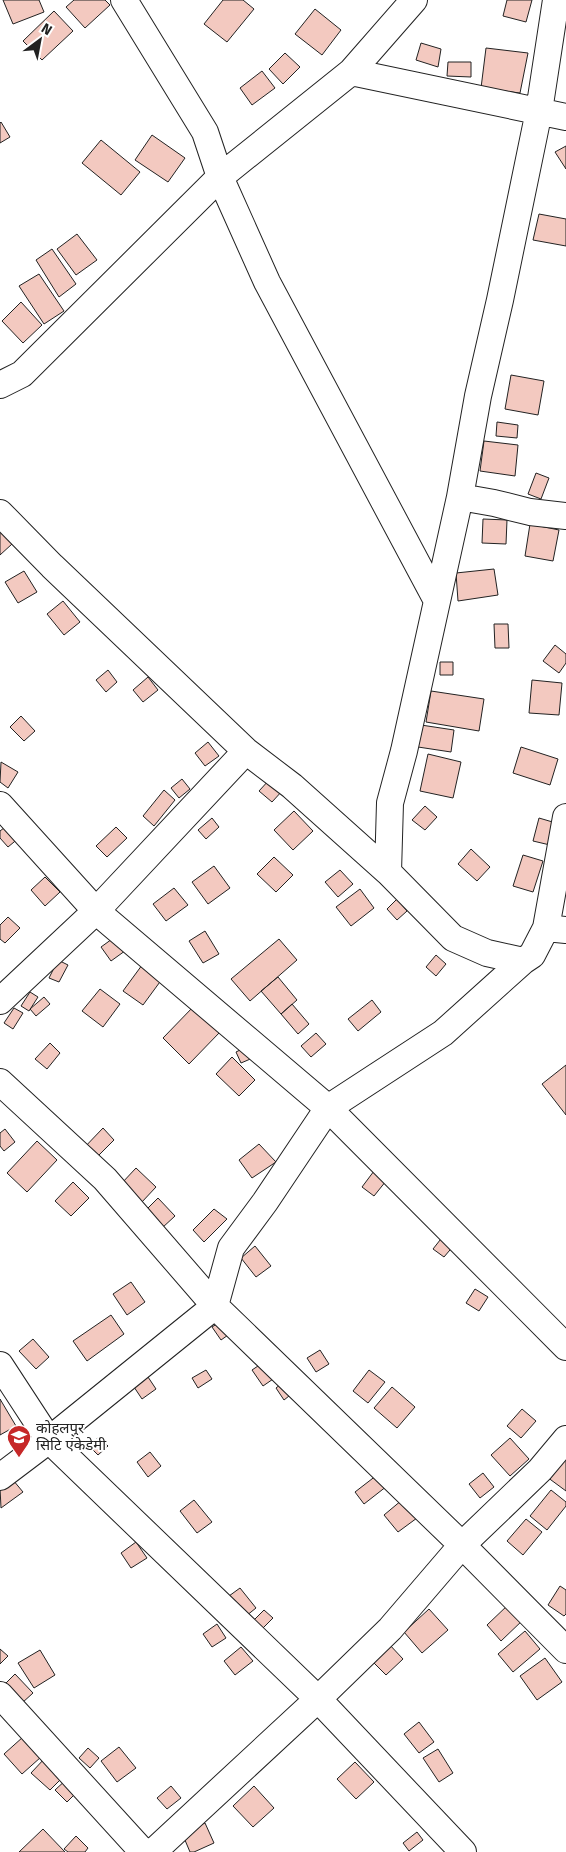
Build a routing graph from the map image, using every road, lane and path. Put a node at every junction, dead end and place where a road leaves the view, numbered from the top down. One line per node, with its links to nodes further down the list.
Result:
1 (124, 0): 7 (street)
2 (414, 0): 4 (street)
3 (556, 0): 5 (street)
4 (350, 72): 5 (street); 7 (street)
5 (539, 111): 6 (street); 9 (street)
6 (566, 116)
7 (220, 177): 8 (street); 12 (street)
8 (0, 385)
9 (460, 498): 11 (street); 12 (street)
10 (0, 513): 13 (street)
11 (566, 516)
12 (436, 599): 16 (street)
13 (246, 751): 16 (street); 17 (street)
14 (0, 805): 17 (street)
15 (566, 817): 18 (street)
16 (388, 872): 19 (street)
17 (96, 911): 20 (street); 22 (street)
18 (556, 929): 19 (street)
19 (523, 961): 22 (street)
20 (0, 1001)
21 (0, 1082): 23 (street)
22 (328, 1108): 23 (street); 24 (street)
23 (215, 1306): 27 (street); 29 (street)
24 (566, 1347)
25 (0, 1365): 27 (street)
26 (566, 1439): 29 (street)
27 (49, 1440): 28 (street); 32 (street)
28 (0, 1477)
29 (462, 1545): 30 (street); 32 (street)
30 (566, 1650)
31 (0, 1695): 33 (street)
32 (318, 1699): 34 (street); 35 (street)
33 (142, 1852)
34 (153, 1852)
35 (463, 1852)

